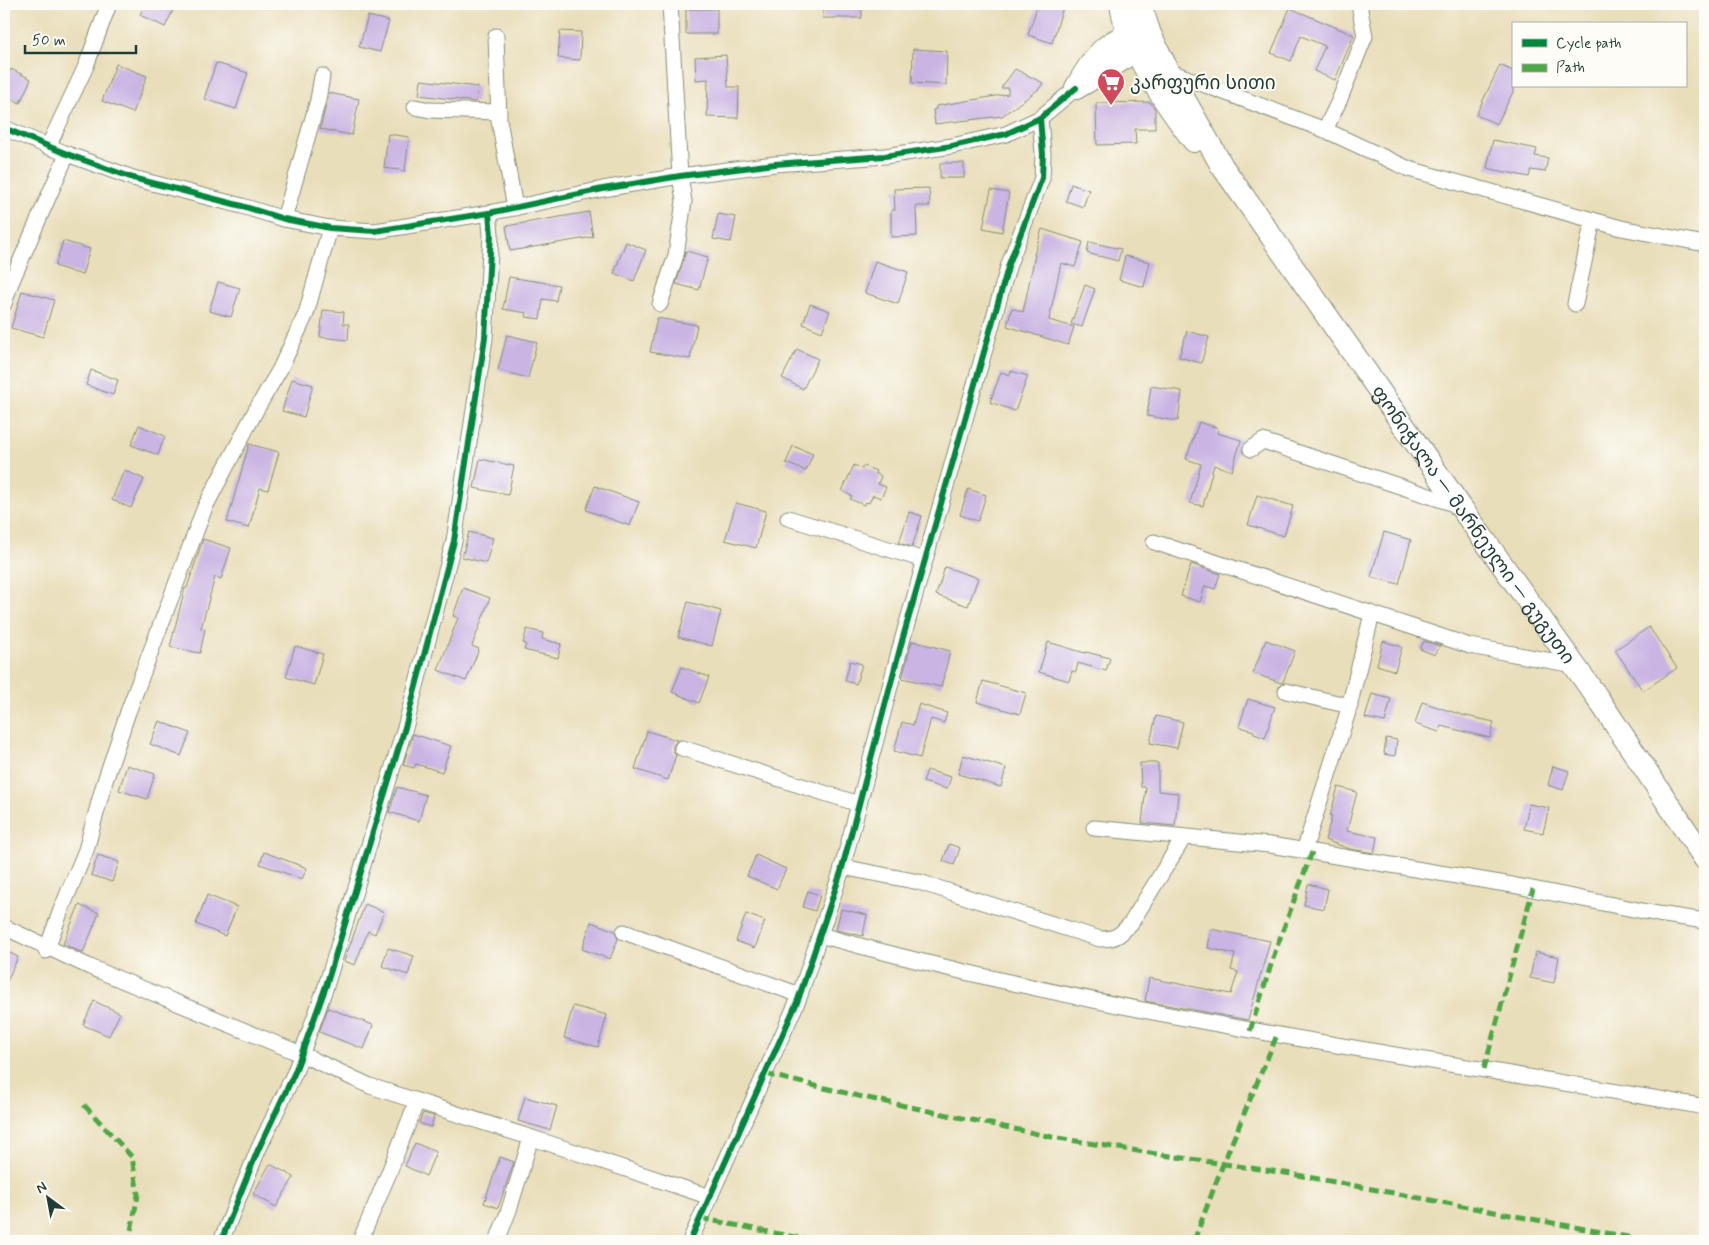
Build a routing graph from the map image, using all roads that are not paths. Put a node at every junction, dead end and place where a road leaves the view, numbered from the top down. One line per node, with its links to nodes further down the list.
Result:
1 (109, 4): 16 (street)
2 (670, 4): 18 (street)
3 (1127, 4): 6 (highway, ფონიჭალა — მარნეული — გუგუთი); 7 (highway)
4 (1360, 4): 15 (street)
5 (496, 36): 12 (street)
6 (1139, 39): 7 (highway); 8 (highway, ფონიჭალა — მარნეული — გუგუთი); 10 (highway); 19 (highway, ფონიჭალა — მარნეული — გუგუთი)
7 (1109, 44): 10 (highway)
8 (1168, 71): 15 (street); 19 (highway, ფონიჭალა — მარნეული — გუგუთი)
9 (322, 76): 22 (street)
10 (1076, 88): 13 (street)
11 (415, 107): 12 (street)
12 (499, 112): 20 (street)
13 (1040, 118): 18 (street); 33 (street)
14 (4, 128): 16 (street)
15 (1325, 130): 23 (street)
16 (48, 147): 17 (street)
17 (67, 154): 22 (street); 26 (street)
18 (680, 176): 20 (street); 27 (street)
19 (1240, 192): 30 (highway, ფონიჭალა — მარნეული — გუგუთი)
20 (515, 208): 21 (street)
21 (488, 213): 24 (street); 51 (street)
22 (284, 219): 24 (street)
23 (1593, 220): 25 (street); 28 (street)
24 (330, 228): 49 (street)
25 (1705, 244)
26 (4, 304)
27 (660, 304)
28 (1575, 304)
29 (1251, 449): 30 (street)
30 (1460, 506): 35 (highway, ფონიჭალა — მარნეული — გუგუთი)
31 (788, 518): 33 (street)
32 (1154, 542): 34 (street)
33 (924, 560): 39 (street)
34 (1372, 614): 35 (street); 37 (street)
35 (1574, 665): 43 (highway, ფონიჭალა — მარნეული — გუგუთი)
36 (1286, 691): 37 (street)
37 (1350, 706): 42 (street)
38 (682, 748): 39 (street)
39 (859, 804): 44 (street)
40 (1094, 828): 41 (street)
41 (1184, 837): 42 (street); 44 (street)
42 (1304, 851): 45 (street)
43 (1705, 858)
44 (842, 867): 48 (street)
45 (1705, 921)
46 (4, 927): 49 (street)
47 (624, 932): 50 (street)
48 (820, 935): 50 (street); 53 (street)
49 (47, 950): 51 (street)
50 (800, 995): 55 (street)
51 (301, 1054): 52 (street); 56 (street)
52 (416, 1101): 54 (street); 57 (street)
53 (1705, 1107)
54 (531, 1138): 55 (street); 58 (street)
55 (710, 1197): 59 (street)
56 (221, 1241)
57 (360, 1241)
58 (497, 1241)
59 (690, 1241)

